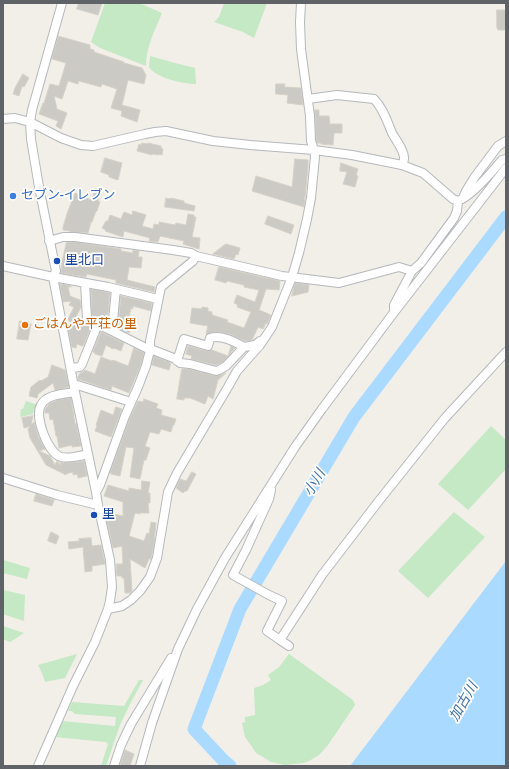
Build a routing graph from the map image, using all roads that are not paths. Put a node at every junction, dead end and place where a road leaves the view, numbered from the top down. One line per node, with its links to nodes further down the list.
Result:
1 (62, 3): 5 (street)
2 (301, 3): 3 (street)
3 (308, 99): 7 (street); 9 (street)
4 (3, 119): 5 (street)
5 (30, 122): 7 (street); 12 (street)
6 (506, 141): 11 (street)
7 (314, 150): 9 (street); 17 (street)
8 (506, 159): 11 (street)
9 (402, 165): 11 (street)
10 (506, 168): 21 (street)
11 (461, 200): 15 (street)
12 (49, 241): 13 (street); 16 (street)
13 (196, 256): 17 (street); 20 (street)
14 (3, 266): 16 (street)
15 (412, 271): 17 (street); 21 (street)
16 (53, 277): 18 (street); 29 (street)
17 (292, 277): 24 (street)
18 (85, 282): 19 (street); 22 (street)
19 (116, 289): 20 (street); 23 (street)
20 (158, 298): 26 (street)
21 (392, 315): 34 (street)
22 (98, 324): 23 (street); 29 (street)
23 (112, 331): 26 (street)
24 (263, 339): 25 (street); 37 (street)
25 (244, 347): 28 (street); 28 (street)
26 (150, 350): 28 (street); 31 (street)
27 (506, 352): 38 (street)
28 (177, 361)
29 (71, 368): 30 (street)
30 (74, 388): 31 (street); 32 (street); 32 (street)
31 (131, 402): 35 (street)
32 (88, 454): 35 (street)
33 (3, 478): 36 (street)
34 (273, 484): 38 (street); 40 (street)
35 (96, 492): 36 (street)
36 (98, 505): 37 (street)
37 (108, 609): 41 (street)
38 (280, 640): 39 (street)
39 (289, 646)
40 (178, 649): 42 (street); 43 (street)
41 (38, 766)
42 (114, 766)
43 (140, 766)

